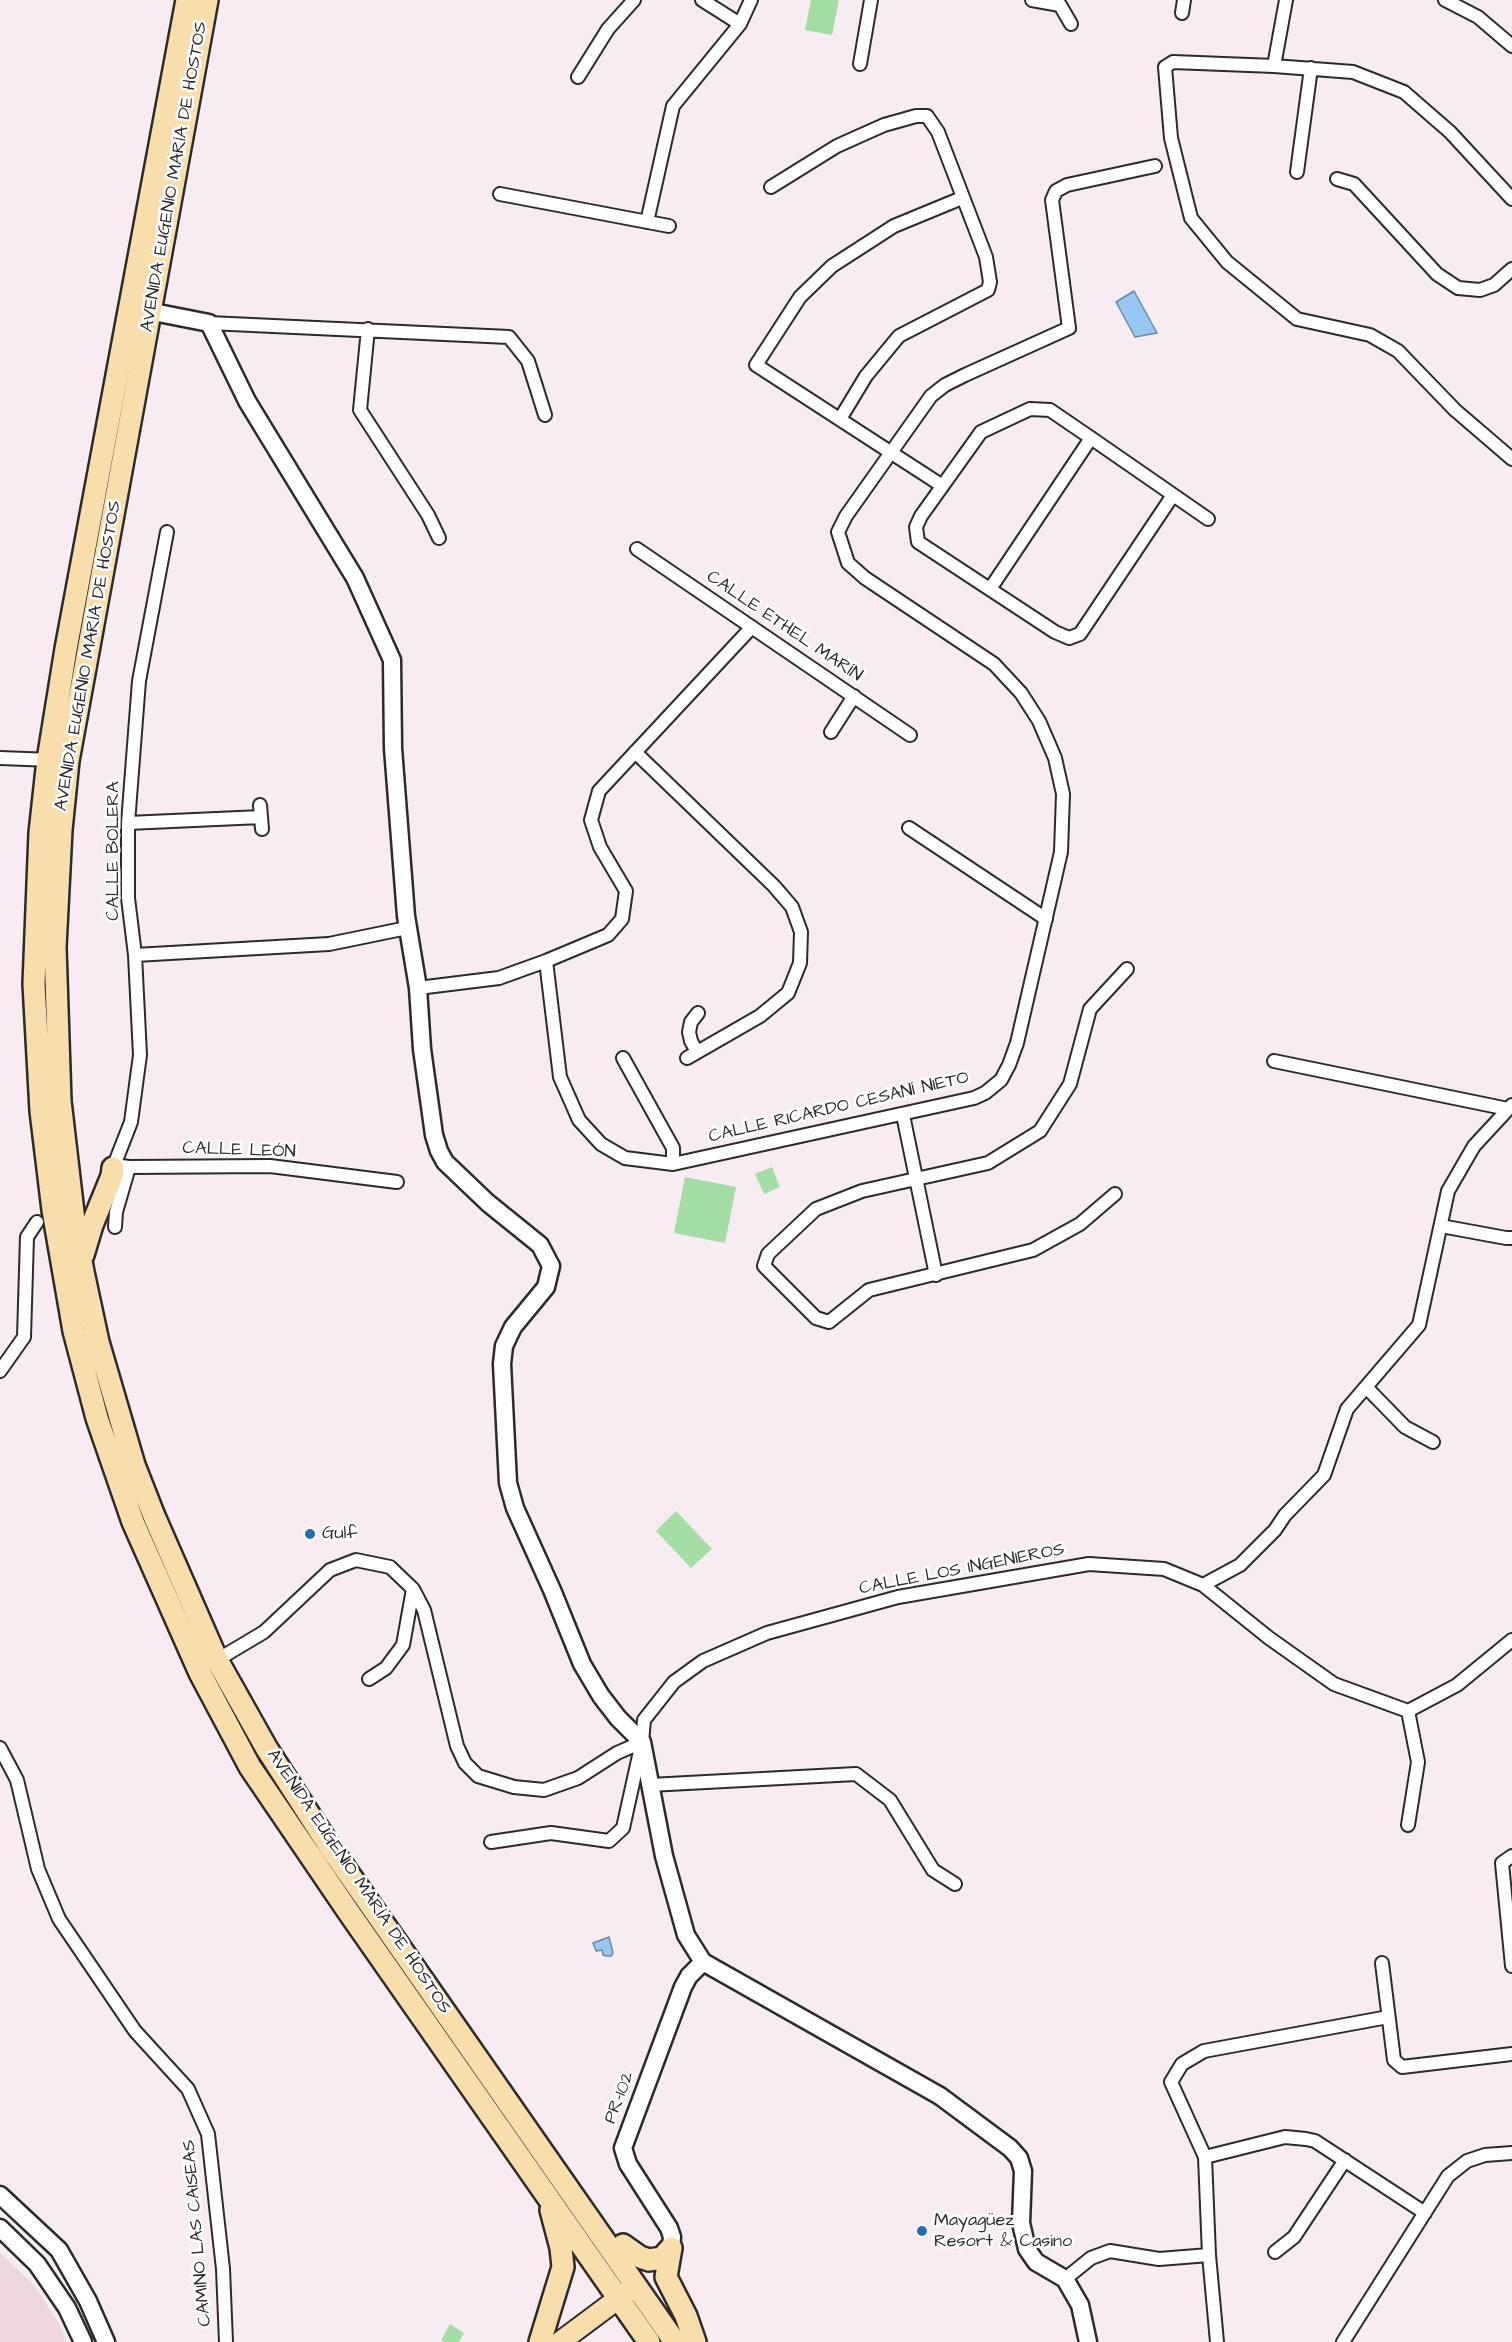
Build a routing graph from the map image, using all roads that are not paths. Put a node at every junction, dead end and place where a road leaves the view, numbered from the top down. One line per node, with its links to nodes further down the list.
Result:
1 (187, 0): 29 (highway, AVENIDA EUGENIO MARÍA DE HOSTOS)
2 (207, 0): 29 (highway, AVENIDA EUGENIO MARÍA DE HOSTOS)
3 (634, 0): 18 (street)
4 (702, 0): 12 (street)
5 (751, 0): 12 (street)
6 (871, 0): 15 (street)
7 (1032, 0): 13 (street)
8 (1184, 0): 11 (street)
9 (1286, 0): 16 (street)
10 (1445, 0): 14 (street)
11 (1182, 13)
12 (740, 24): 26 (street)
13 (1071, 24)
14 (1512, 46)
15 (860, 63)
16 (1274, 66): 17 (street); 36 (street)
17 (1311, 68): 20 (street); 25 (street)
18 (578, 77)
19 (1155, 166): 35 (street, CALLE RICARDO CESANÍ NIETO)
20 (1297, 172)
21 (1337, 179): 28 (street)
22 (771, 187): 24 (street)
23 (500, 194): 26 (street)
24 (962, 198): 33 (street); 33 (street)
25 (1512, 199)
26 (647, 222): 27 (street)
27 (669, 226)
28 (1512, 269)
29 (140, 309): 30 (street); 50 (highway, AVENIDA EUGENIO MARÍA DE HOSTOS)
30 (209, 323): 31 (street); 55 (street)
31 (368, 329): 32 (street); 41 (street)
32 (546, 416)
33 (840, 419): 35 (street)
34 (1091, 438): 37 (street); 38 (street); 43 (street)
35 (891, 452): 37 (street); 54 (street, CALLE RICARDO CESANÍ NIETO)
36 (1512, 459)
37 (941, 485): 43 (street)
38 (1173, 495): 39 (street); 43 (street)
39 (1208, 519)
40 (167, 532): 52 (street, CALLE BOLERA)
41 (439, 538)
42 (637, 549): 44 (street, CALLE ETHEL MARÍN)
43 (990, 589)
44 (752, 627): 45 (street, CALLE ETHEL MARÍN); 48 (street)
45 (854, 696): 46 (street); 47 (street, CALLE ETHEL MARÍN)
46 (831, 732)
47 (910, 735)
48 (635, 752): 57 (street); 60 (street)
49 (0, 758): 50 (street)
50 (58, 761): 67 (highway, AVENIDA EUGENIO MARÍA DE HOSTOS); 72 (highway, AVENIDA EUGENIO MARÍA DE HOSTOS)
51 (261, 817): 52 (street)
52 (128, 823): 56 (street, CALLE BOLERA)
53 (909, 828): 54 (street)
54 (1046, 919): 66 (street, CALLE RICARDO CESANÍ NIETO)
55 (407, 928): 56 (street); 59 (street)
56 (135, 955): 69 (street, CALLE BOLERA)
57 (546, 961): 59 (street); 68 (street, CALLE RICARDO CESANÍ NIETO)
58 (1124, 972): 70 (street)
59 (417, 988): 90 (street)
60 (698, 1013)
61 (623, 1058): 63 (street)
62 (1274, 1061): 65 (street)
63 (629, 1069): 64 (street); 68 (street)
64 (619, 1080)
65 (1510, 1107): 75 (street)
66 (903, 1115): 68 (street, CALLE RICARDO CESANÍ NIETO); 70 (street)
67 (42, 1134): 74 (highway); 80 (highway, AVENIDA EUGENIO MARÍA DE HOSTOS)
68 (673, 1164)
69 (119, 1167): 71 (street, CALLE LEÓN); 72 (highway); 76 (street, CALLE BOLERA); 78 (highway)
70 (916, 1180): 79 (street); 79 (street)
71 (397, 1182)
72 (70, 1187): 78 (highway, AVENIDA EUGENIO MARÍA DE HOSTOS)
73 (1114, 1194): 79 (street)
74 (37, 1222): 80 (highway); 81 (street)
75 (1441, 1226): 77 (street); 82 (street)
76 (115, 1227)
77 (1512, 1238)
78 (82, 1262): 87 (highway, AVENIDA EUGENIO MARÍA DE HOSTOS)
79 (936, 1275)
80 (67, 1291): 107 (highway, AVENIDA EUGENIO MARÍA DE HOSTOS)
81 (0, 1371)
82 (1366, 1387): 83 (street); 84 (street)
83 (1432, 1442)
84 (1203, 1585): 89 (street, CALLE LOS INGENIEROS); 90 (street, CALLE LOS INGENIEROS)
85 (413, 1589): 87 (street); 88 (street); 90 (street)
86 (1512, 1640): 89 (street)
87 (217, 1660): 102 (highway, AVENIDA EUGENIO MARÍA DE HOSTOS)
88 (369, 1679)
89 (1408, 1711): 93 (street)
90 (642, 1742): 92 (street); 94 (street, CALLE LOS INGENIEROS)
91 (0, 1748): 119 (street, CAMINO LAS CAISEAS)
92 (650, 1785): 96 (street); 97 (street)
93 (1408, 1825)
94 (491, 1842)
95 (1512, 1856): 99 (street)
96 (955, 1884)
97 (703, 1962): 111 (street, PR-102 / PR-102); 114 (street)
98 (1382, 1964): 100 (street)
99 (1512, 1966)
100 (1388, 2017): 101 (street); 104 (street)
101 (1512, 2054)
102 (516, 2112): 110 (highway); 115 (highway, AVENIDA EUGENIO MARÍA DE HOSTOS)
103 (1512, 2153): 108 (street)
104 (1205, 2157): 105 (street); 113 (street)
105 (1345, 2160): 108 (street); 112 (street)
106 (0, 2195): 118 (street)
107 (548, 2198): 116 (highway, AVENIDA EUGENIO MARÍA DE HOSTOS); 120 (highway)
108 (1425, 2212): 127 (street)
109 (0, 2229): 117 (street)
110 (623, 2245): 111 (highway); 124 (highway)
111 (671, 2248): 124 (highway)
112 (1275, 2252)
113 (1209, 2255): 114 (street); 126 (street)
114 (1065, 2279): 125 (street)
115 (635, 2286): 116 (main road); 123 (highway, AVENIDA EUGENIO MARÍA DE HOSTOS)
116 (617, 2299): 121 (main road); 122 (highway, AVENIDA EUGENIO MARÍA DE HOSTOS)
117 (83, 2342)
118 (106, 2342)
119 (226, 2342)
120 (540, 2342)
121 (560, 2342)
122 (649, 2342)
123 (675, 2342)
124 (693, 2342)
125 (1088, 2342)
126 (1217, 2342)
127 (1343, 2342)

